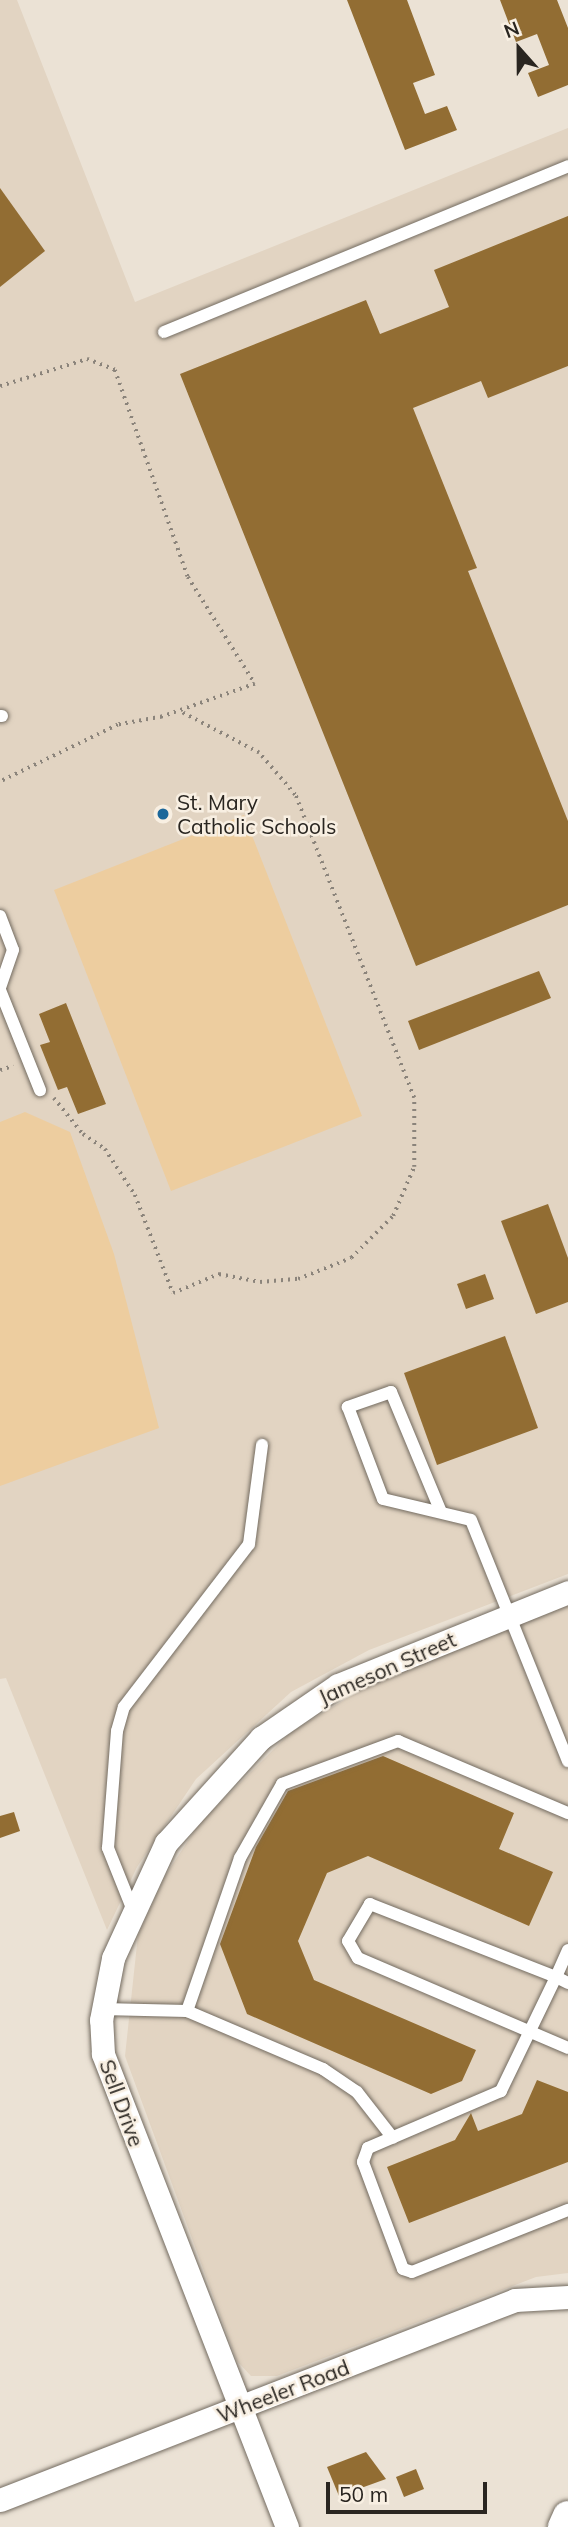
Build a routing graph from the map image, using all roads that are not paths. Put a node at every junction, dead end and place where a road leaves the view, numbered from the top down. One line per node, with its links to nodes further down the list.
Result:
1 (568, 166): 2 (lane)
2 (164, 332)
3 (0, 916): 4 (lane)
4 (0, 988): 5 (lane)
5 (40, 1090)
6 (262, 1445): 13 (lane)
7 (441, 1512): 7 (lane); 9 (lane)
8 (568, 1592): 9 (street, Jameson Street)
9 (511, 1615): 10 (lane); 11 (street, Jameson Street)
10 (568, 1761)
11 (196, 1804): 13 (street, Sell Drive)
12 (568, 1813): 17 (lane)
13 (132, 1908): 16 (street, Sell Drive)
14 (568, 1950): 15 (lane)
15 (562, 1980): 18 (lane); 18 (lane)
16 (102, 2009): 17 (lane); 23 (street, Sell Drive)
17 (187, 2011): 20 (lane)
18 (530, 2031): 19 (lane); 20 (lane)
19 (568, 2048)
20 (393, 2138): 21 (lane)
21 (568, 2210)
22 (568, 2297): 23 (street, Wheeler Road)
23 (240, 2408): 24 (street, Wheeler Road); 26 (street, Sell Drive)
24 (0, 2500)
25 (568, 2516): 27 (street)
26 (287, 2527)
27 (563, 2527)

